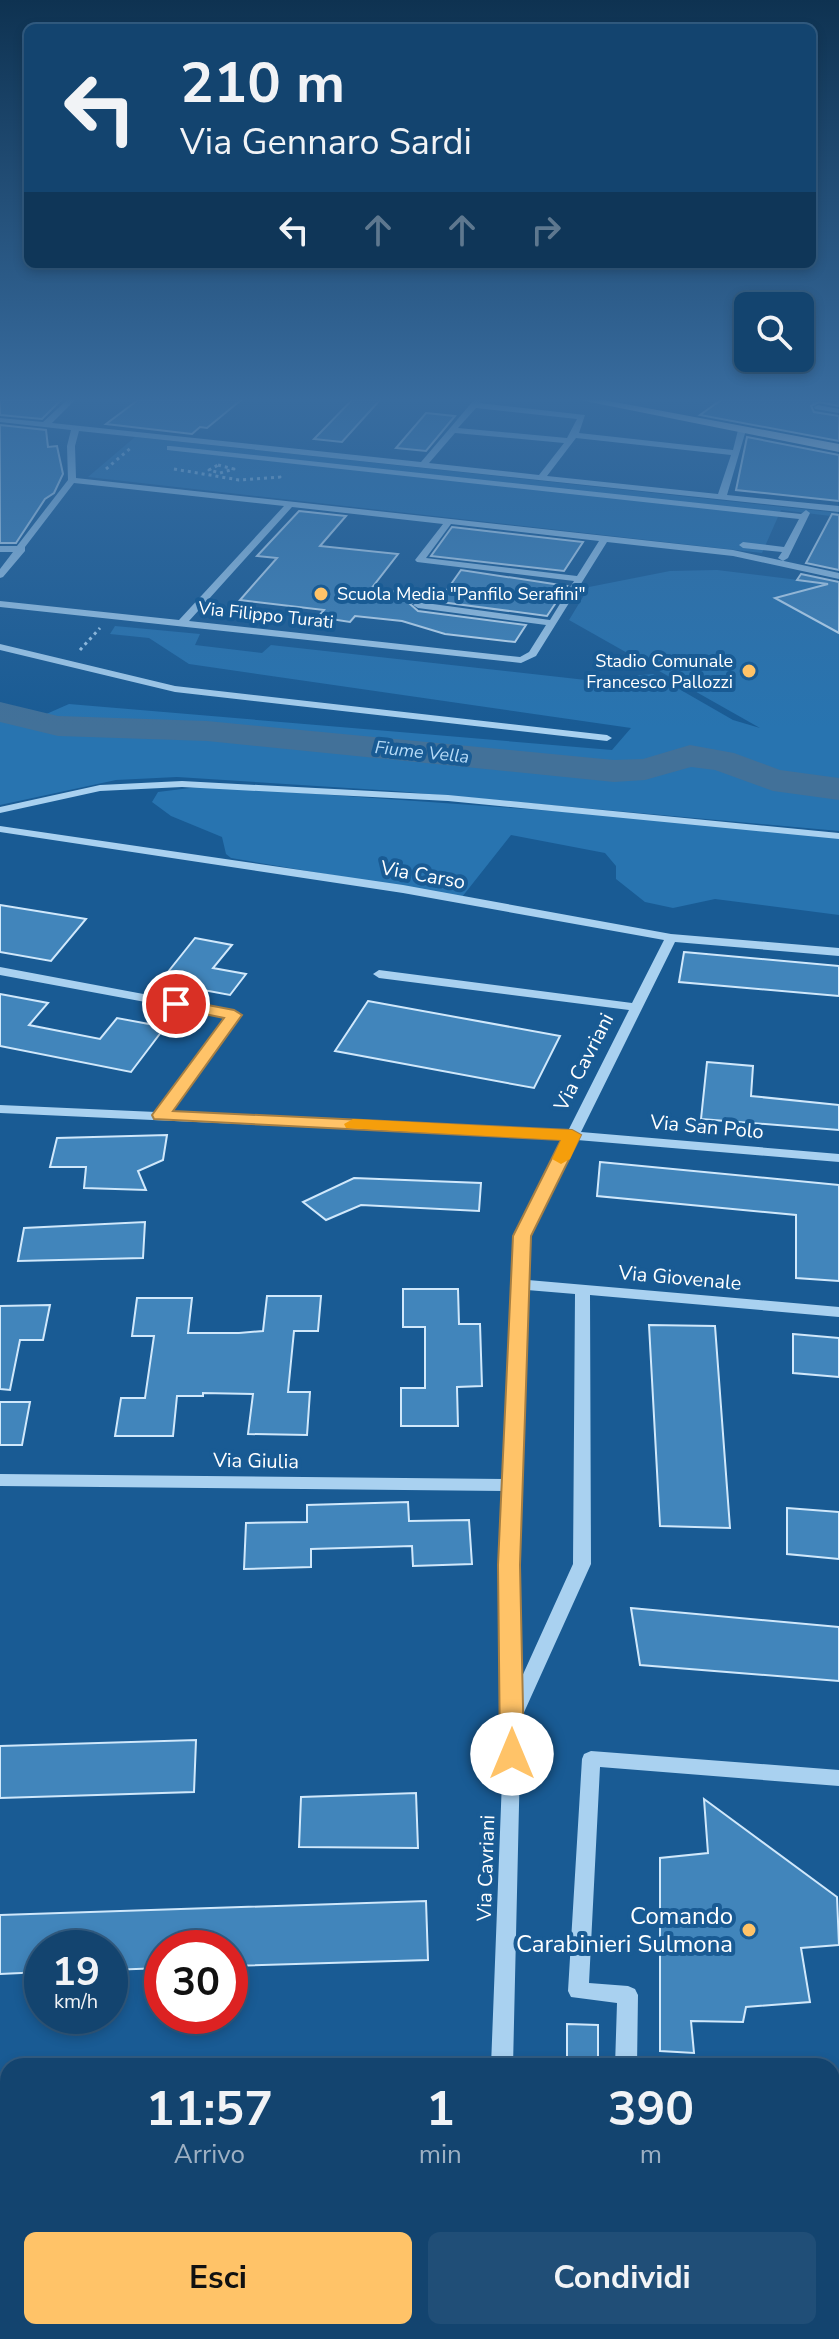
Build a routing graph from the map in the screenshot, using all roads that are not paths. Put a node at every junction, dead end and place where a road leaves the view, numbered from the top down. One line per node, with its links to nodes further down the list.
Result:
1 (51, 509): 9 (street)
2 (285, 509): 17 (street)
3 (345, 509): 6 (street)
4 (428, 509): 10 (street)
5 (750, 509): 10 (street)
6 (449, 521): 7 (street); 14 (street)
7 (605, 538): 11 (street); 14 (street)
8 (0, 549): 9 (street)
9 (22, 549): 12 (street)
10 (787, 550): 11 (street)
11 (777, 563): 13 (street)
12 (0, 575)
13 (839, 576)
14 (580, 579): 18 (street)
15 (0, 604): 17 (street, Via Filippo Turati)
16 (418, 605): 18 (street)
17 (183, 622): 18 (street, Via Filippo Turati)
18 (553, 623)
19 (0, 647): 20 (street)
20 (607, 738)
21 (0, 810): 23 (street)
22 (0, 829): 24 (street, Via Carso)
23 (839, 836)
24 (671, 938): 25 (street, Via Carso); 28 (street, Via Cavriani)
25 (839, 952)
26 (0, 971): 30 (street)
27 (379, 974): 28 (street)
28 (637, 1007): 31 (street, Via Cavriani)
29 (0, 1109): 30 (street, Via San Polo)
30 (160, 1115): 31 (street, Via San Polo)
31 (572, 1135): 32 (street, Via San Polo); 33 (street, Via Cavriani)
32 (839, 1158)
33 (518, 1284): 34 (street, Via Giovenale); 37 (street, Via Cavriani)
34 (582, 1290): 35 (street, Via Giovenale); 38 (street)
35 (839, 1312)
36 (0, 1480): 37 (street, Via Giulia)
37 (511, 1485): 38 (street, Via Cavriani)
38 (512, 1718): 40 (street, Via Cavriani)
39 (839, 1778): 41 (street)
40 (502, 2058)
41 (626, 2058)

